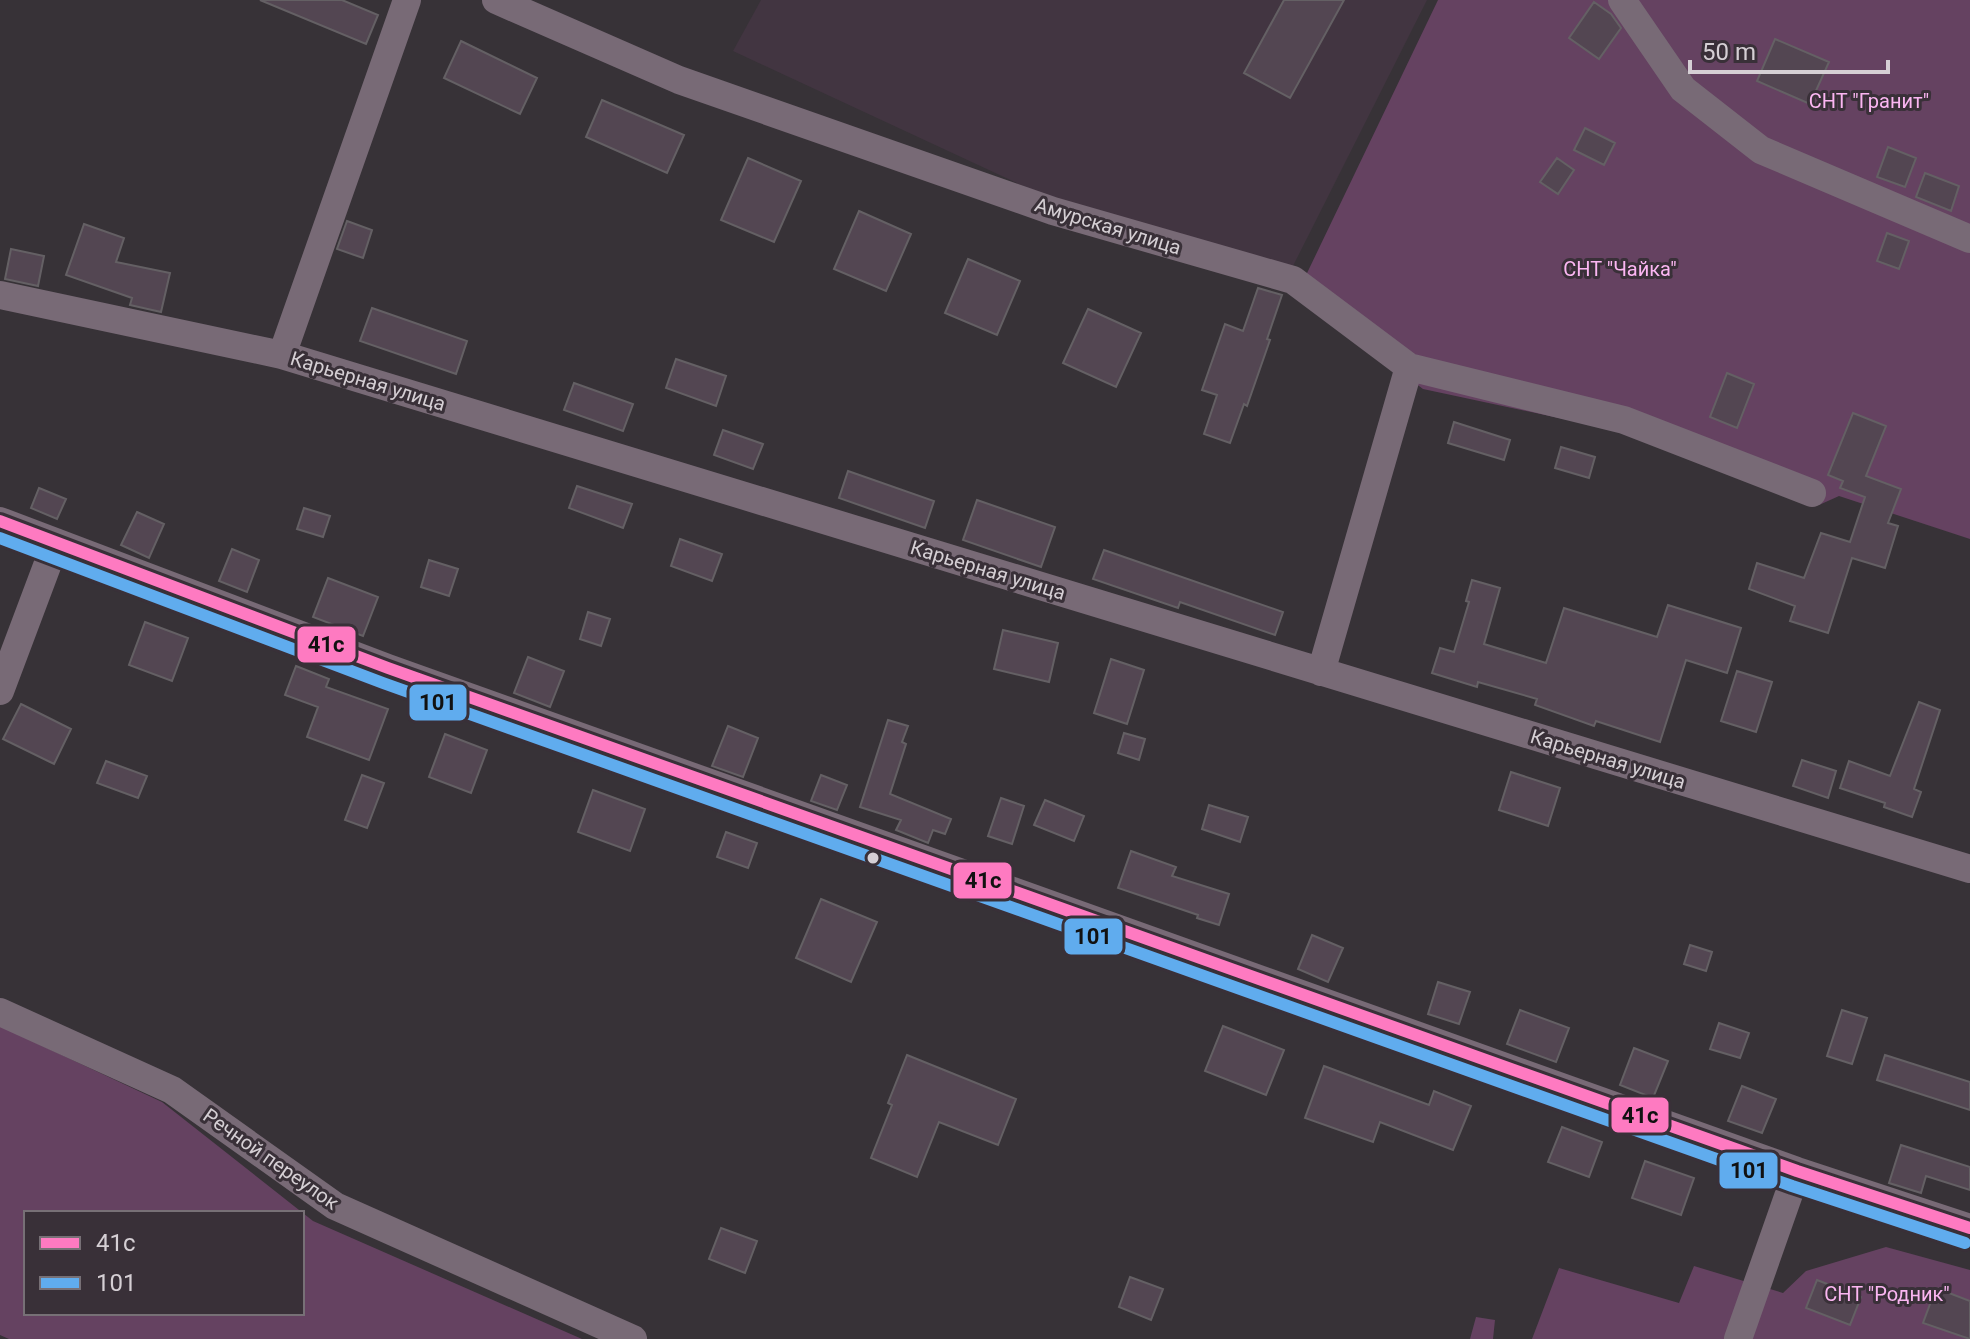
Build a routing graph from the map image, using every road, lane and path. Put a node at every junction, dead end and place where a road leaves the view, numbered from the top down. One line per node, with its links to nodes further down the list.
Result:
1 (407, 0): 6 (street)
2 (496, 0): 7 (street, Амурская улица)
3 (1622, 0): 4 (street)
4 (1970, 239)
5 (0, 295): 6 (street, Карьерная улица)
6 (282, 355): 11 (street, Карьерная улица)
7 (1409, 367): 8 (street); 11 (street)
8 (1812, 493)
9 (0, 521): 10 (street)
10 (56, 542): 12 (street); 15 (street)
11 (1321, 672): 13 (street, Карьерная улица)
12 (0, 691)
13 (1970, 869)
14 (0, 1012): 17 (street, Речной переулок)
15 (1797, 1171): 16 (street); 18 (street)
16 (1970, 1228)
17 (633, 1339)
18 (1738, 1339)

